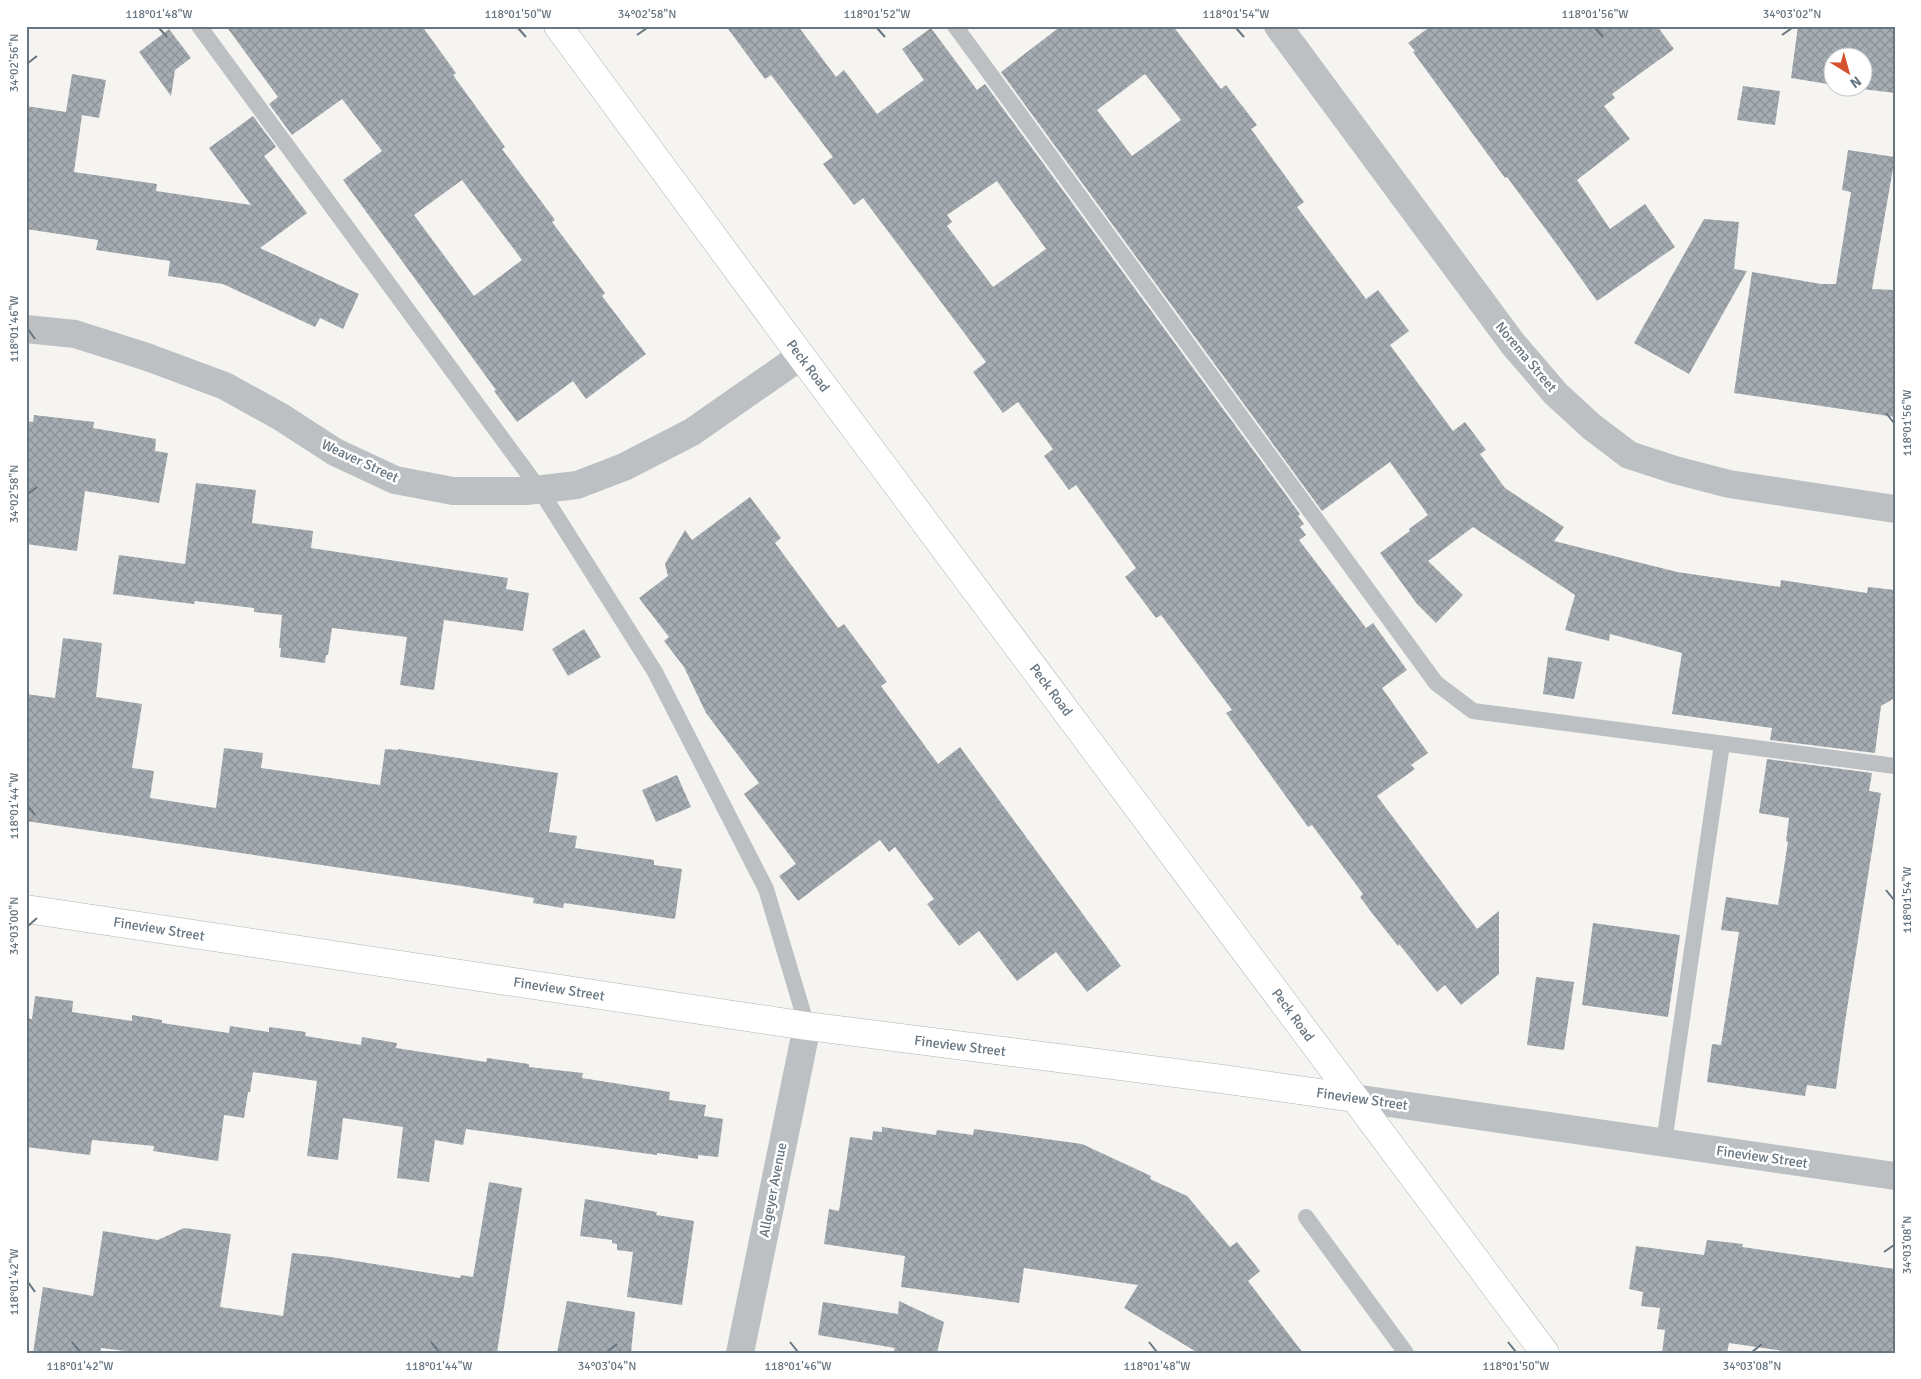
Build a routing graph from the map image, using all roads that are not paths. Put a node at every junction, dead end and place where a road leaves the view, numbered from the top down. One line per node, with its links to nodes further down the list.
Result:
1 (198, 26): 7 (lane)
2 (558, 26): 6 (main road, Peck Road)
3 (955, 26): 9 (lane)
4 (1278, 26): 8 (street, Norema Street)
5 (26, 329): 7 (street, Weaver Street)
6 (801, 356): 7 (street, Weaver Street); 13 (main road, Peck Road)
7 (540, 490): 12 (lane)
8 (1895, 509)
9 (1722, 744): 10 (lane); 14 (lane)
10 (1895, 766)
11 (26, 909): 12 (main road, Fineview Street)
12 (807, 1026): 13 (main road, Fineview Street); 17 (street, Allgeyer Avenue)
13 (1354, 1098): 14 (street, Fineview Street); 19 (main road, Peck Road)
14 (1664, 1142): 15 (street, Fineview Street)
15 (1895, 1176)
16 (1306, 1217): 18 (lane)
17 (740, 1353)
18 (1406, 1353)
19 (1545, 1353)

